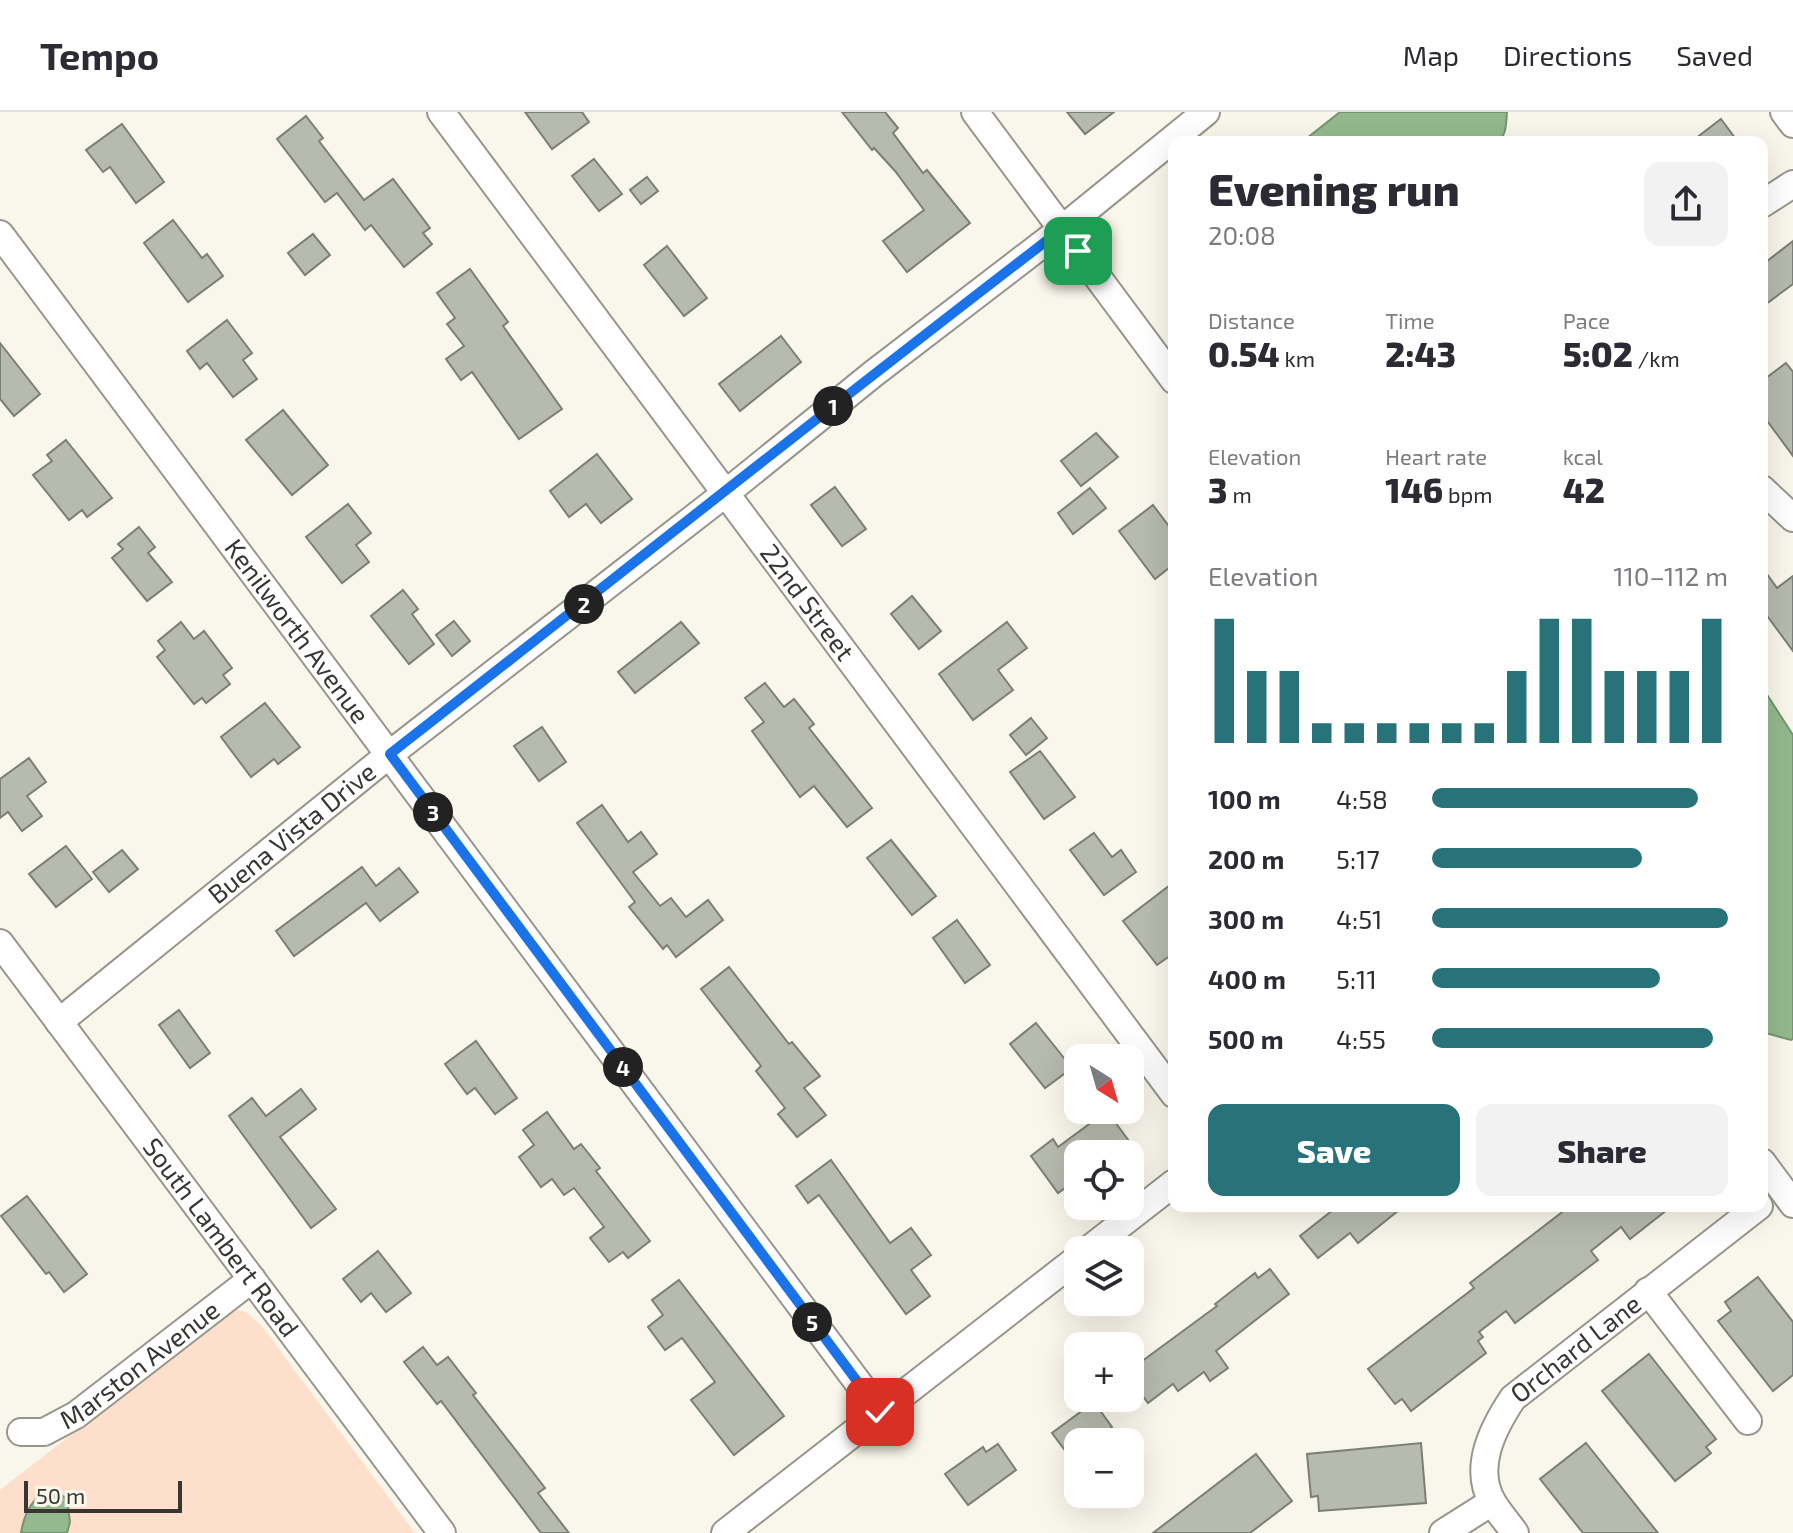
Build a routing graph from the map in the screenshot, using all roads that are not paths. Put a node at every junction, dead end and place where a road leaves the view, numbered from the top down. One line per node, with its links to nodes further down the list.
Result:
1 (441, 112): 13 (street, 22nd Street)
2 (975, 112): 10 (street)
3 (1206, 112): 6 (street, Buena Vista Drive)
4 (1784, 112): 5 (street)
5 (1793, 124)
6 (1176, 136)
7 (1168, 143): 10 (street, Buena Vista Drive)
8 (1793, 184): 9 (street)
9 (1768, 200)
10 (1062, 229): 12 (street); 13 (street, Buena Vista Drive)
11 (0, 234): 16 (street, Kenilworth Avenue)
12 (1168, 372)
13 (726, 493): 16 (street, Buena Vista Drive); 19 (street, 22nd Street)
14 (1768, 495): 15 (street)
15 (1793, 518)
16 (390, 754): 18 (street, Buena Vista Drive); 28 (street, Kenilworth Avenue)
17 (0, 943): 18 (street, South Lambert Road)
18 (59, 1022): 26 (street, South Lambert Road)
19 (1168, 1086)
20 (1768, 1182): 22 (street)
21 (1168, 1188): 24 (street)
22 (1774, 1201)
23 (1759, 1212): 27 (street, Orchard Lane)
24 (1106, 1236)
25 (1064, 1269): 28 (street)
26 (252, 1279): 30 (street, Marston Avenue); 32 (street, South Lambert Road)
27 (1648, 1291): 29 (street); 31 (street, Orchard Lane)
28 (880, 1412): 33 (street)
29 (1748, 1421)
30 (21, 1432)
31 (1492, 1502): 34 (street); 35 (street, Orchard Lane)
32 (442, 1533)
33 (725, 1533)
34 (1443, 1533)
35 (1515, 1533)

